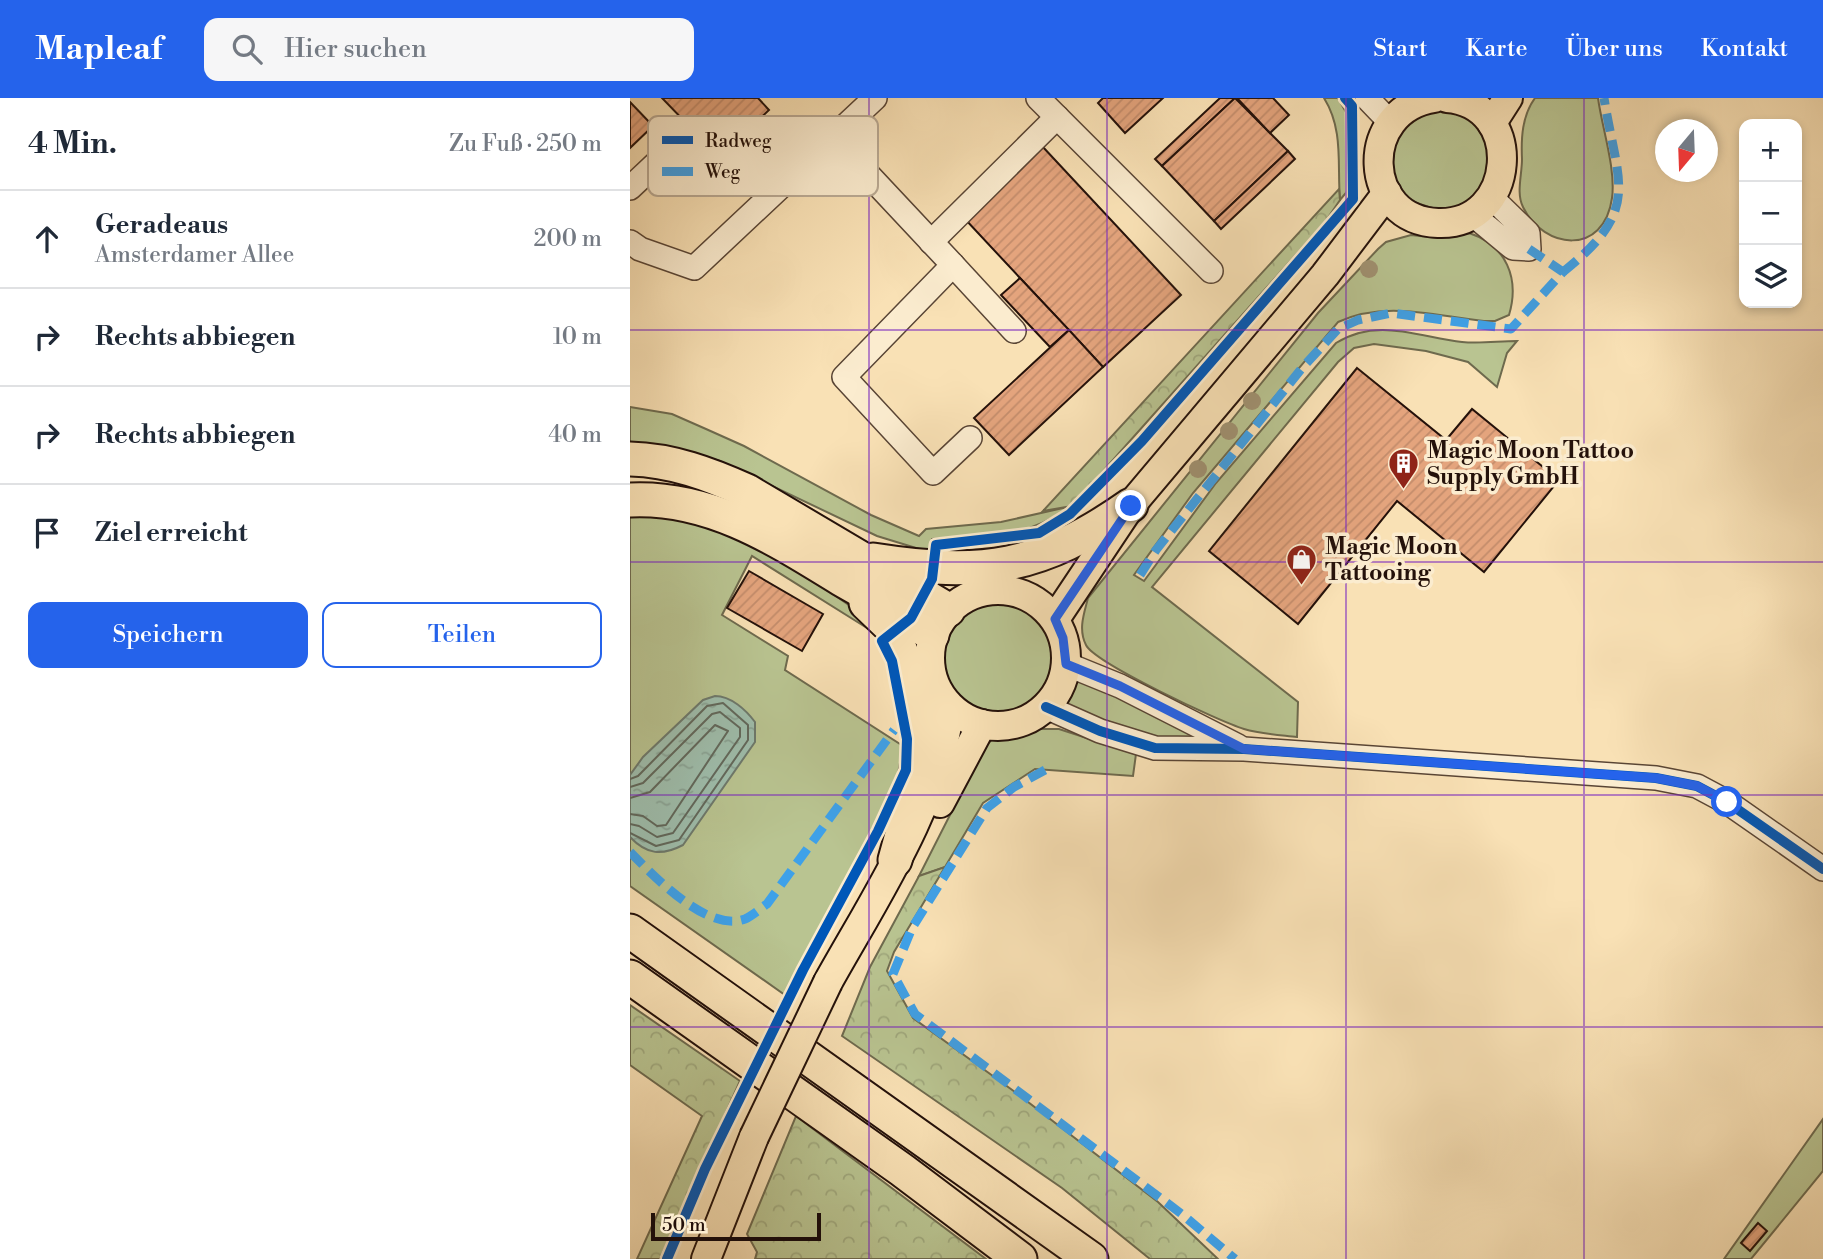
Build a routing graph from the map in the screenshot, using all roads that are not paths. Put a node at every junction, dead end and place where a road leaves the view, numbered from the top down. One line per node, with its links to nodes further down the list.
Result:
1 (875, 98): 8 (street)
2 (1038, 98): 9 (street)
3 (1367, 98): 7 (street)
4 (1434, 98): 7 (main road)
5 (1508, 98): 10 (main road)
6 (1465, 100): 10 (main road)
7 (1399, 109): 15 (main road)
8 (856, 116)
9 (1057, 117): 17 (street); 19 (street)
10 (1492, 123): 15 (main road)
11 (648, 171): 13 (street)
12 (878, 185): 17 (street)
13 (630, 188)
14 (770, 196): 16 (street)
15 (1396, 203): 24 (main road)
16 (630, 242)
17 (931, 242): 18 (street)
18 (953, 265): 20 (street); 21 (street)
19 (1211, 271)
20 (1014, 331)
21 (970, 438)
22 (630, 459): 25 (highway)
23 (630, 500): 25 (highway)
24 (1131, 506): 25 (highway); 26 (main road)
25 (851, 569): 27 (highway); 33 (highway)
26 (1048, 612): 27 (main road); 28 (main road)
27 (940, 622): 30 (main road)
28 (1066, 664): 29 (main road); 32 (street)
29 (1046, 707): 31 (main road); 32 (street)
30 (950, 708): 31 (main road); 33 (main road)
31 (982, 724): 33 (main road)
32 (1244, 749): 34 (street)
33 (895, 860): 38 (main road, bridge)
34 (1823, 869)
35 (630, 931): 39 (highway)
36 (630, 977): 37 (highway)
37 (1012, 1254)
38 (706, 1259)
39 (1091, 1259)

